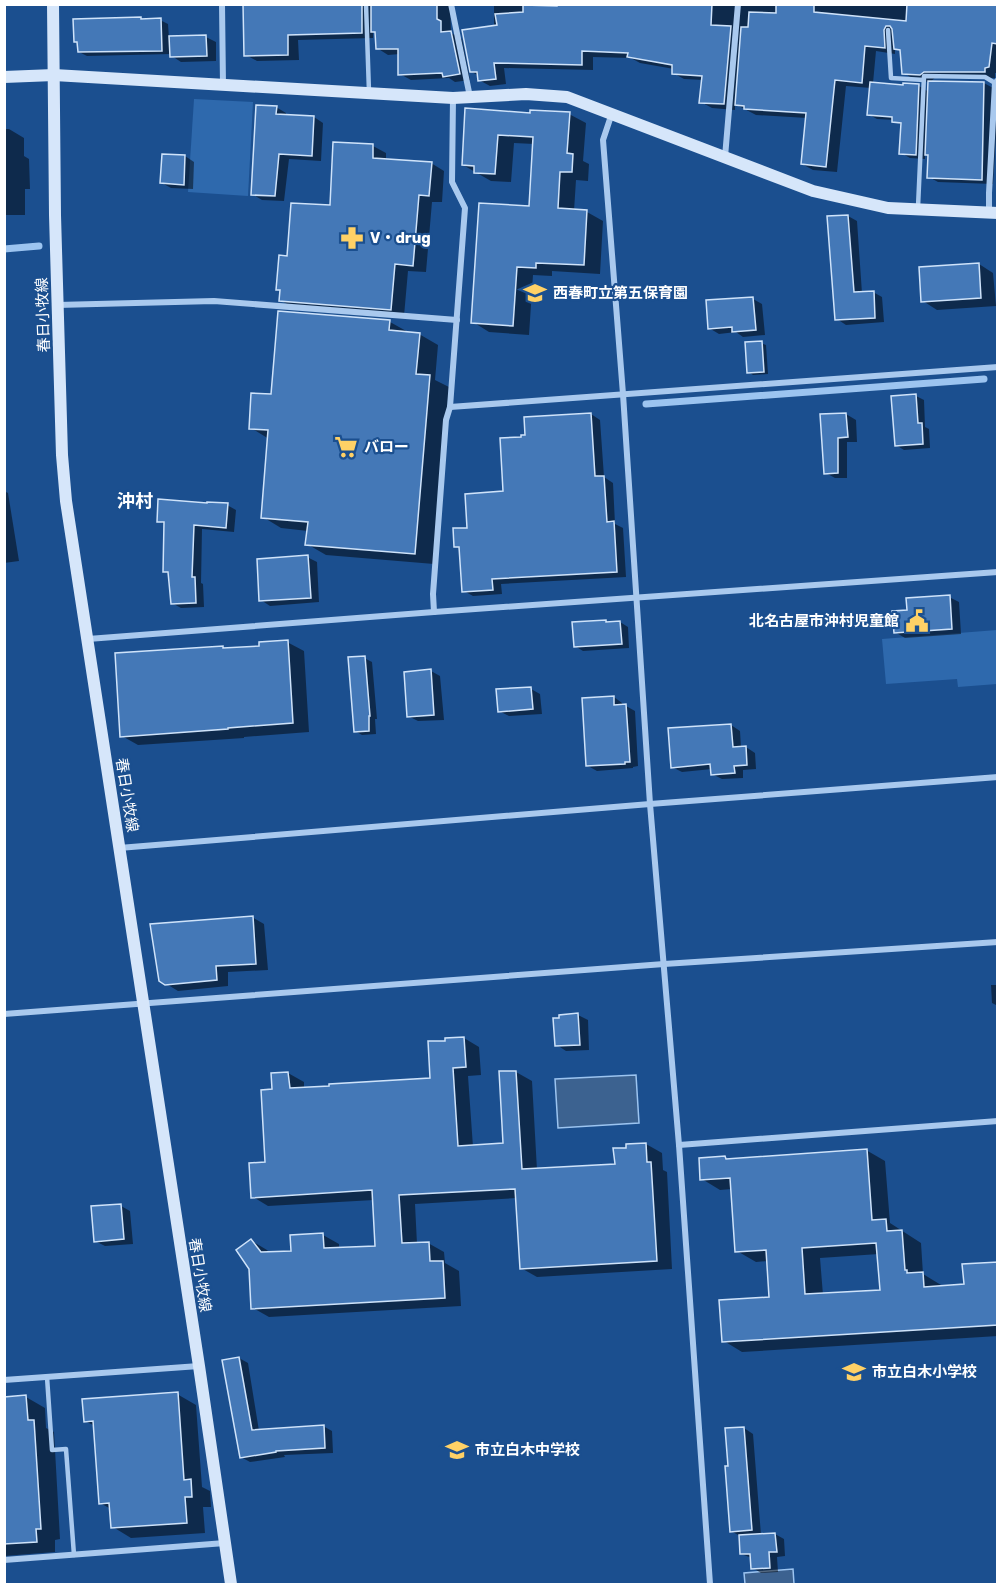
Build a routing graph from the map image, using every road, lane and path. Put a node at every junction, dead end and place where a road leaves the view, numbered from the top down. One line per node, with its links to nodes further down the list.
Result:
1 (53, 4): 7 (main road, 春日小牧線)
2 (222, 4): 11 (street)
3 (366, 4): 12 (lane)
4 (451, 4): 13 (street)
5 (738, 4): 16 (street)
6 (888, 30): 9 (lane)
7 (54, 75): 8 (main road); 11 (main road); 19 (main road, 春日小牧線)
8 (4, 77)
9 (924, 80): 10 (lane); 17 (lane)
10 (996, 82): 18 (street)
11 (223, 85): 12 (main road)
12 (369, 94): 14 (main road)
13 (470, 97): 14 (main road); 15 (main road)
14 (453, 98): 20 (street)
15 (612, 113): 16 (main road); 22 (street)
16 (725, 158): 17 (main road)
17 (918, 210): 18 (main road)
18 (994, 213)
19 (57, 305): 20 (street); 27 (main road, 春日小牧線)
20 (457, 320): 23 (street)
21 (998, 367): 22 (street)
22 (623, 394): 23 (street); 25 (street)
23 (450, 407): 26 (street)
24 (998, 572): 25 (street)
25 (638, 597): 26 (street); 29 (street)
26 (434, 612): 27 (street)
27 (87, 639): 30 (main road, 春日小牧線)
28 (998, 777): 29 (street)
29 (650, 804): 30 (street); 32 (street)
30 (119, 848): 33 (main road, 春日小牧線)
31 (998, 942): 32 (street)
32 (664, 964): 33 (street); 36 (street)
33 (144, 1003): 34 (street); 37 (main road, 春日小牧線)
34 (4, 1014)
35 (998, 1121): 36 (street)
36 (679, 1145): 44 (street)
37 (199, 1366): 38 (street); 40 (main road, 春日小牧線)
38 (47, 1377): 39 (street); 41 (lane)
39 (5, 1379)
40 (225, 1543): 41 (street); 43 (main road, 春日小牧線)
41 (74, 1555): 42 (street)
42 (4, 1560)
43 (231, 1584)
44 (710, 1584)

